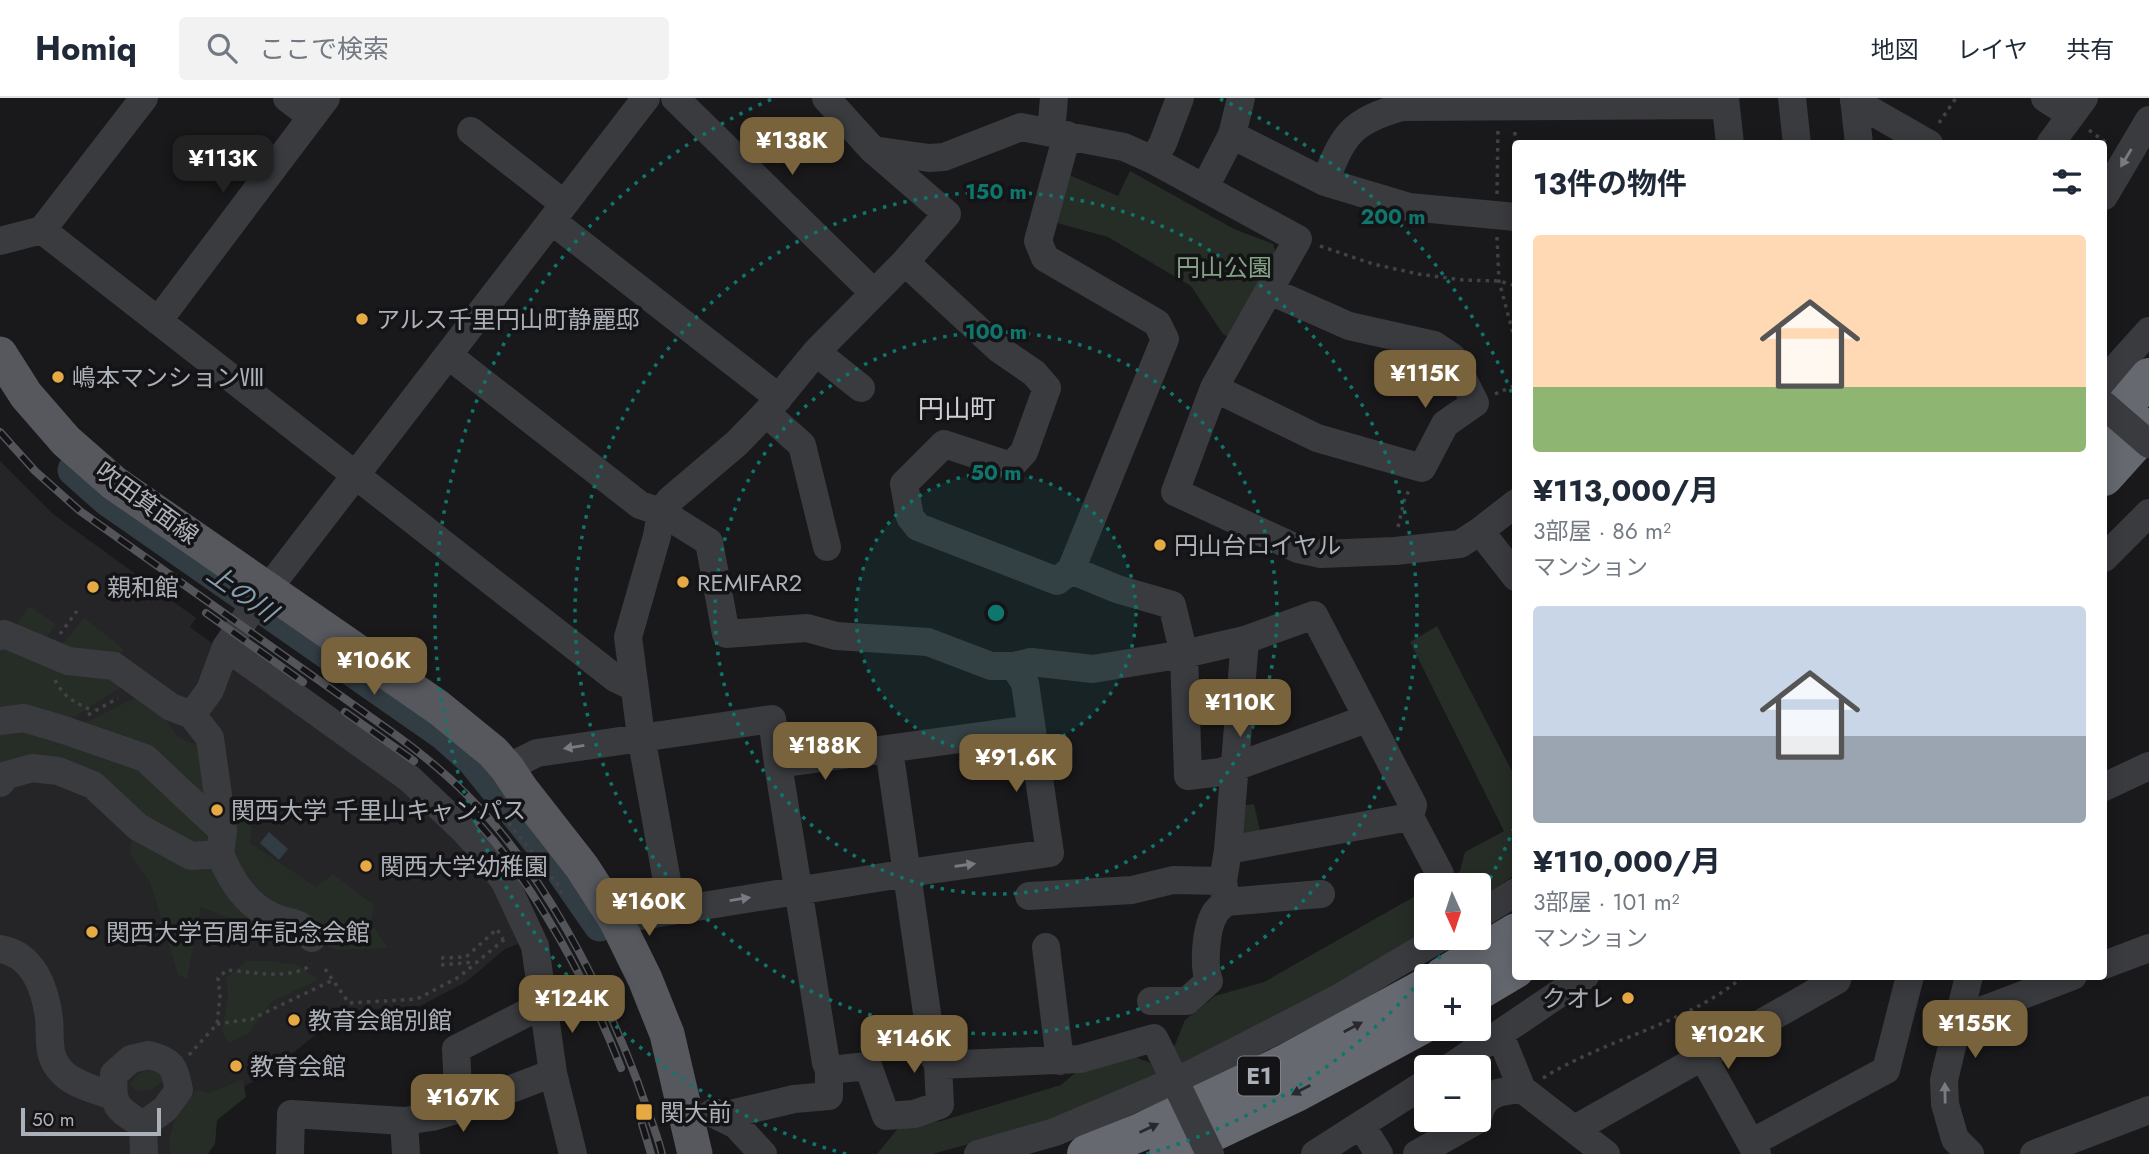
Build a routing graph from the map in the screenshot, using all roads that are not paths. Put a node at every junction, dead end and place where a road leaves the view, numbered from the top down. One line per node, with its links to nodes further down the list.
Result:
1 (144, 98): 31 (street)
2 (286, 98): 14 (street)
3 (646, 98): 29 (street)
4 (675, 98): 35 (street)
5 (826, 98): 24 (street)
6 (1054, 98): 17 (street)
7 (1180, 98): 25 (street)
8 (1241, 98): 18 (street)
9 (1791, 98): 20 (street)
10 (2045, 98): 13 (street)
11 (1854, 100): 21 (street); 22 (street)
12 (1725, 102): 19 (street); 26 (street)
13 (2077, 106): 23 (street)
14 (319, 107): 36 (street)
15 (2149, 120): 28 (street, one-way to 28)
16 (471, 131): 29 (street)
17 (1059, 134): 24 (street); 25 (street); 58 (street)
18 (1232, 135): 26 (street); 27 (street)
19 (1730, 140)
20 (1796, 140)
21 (1859, 140)
22 (1923, 140)
23 (2053, 140)
24 (873, 150): 33 (street)
25 (1153, 160): 27 (street)
26 (1325, 182): 30 (street)
27 (1205, 187): 34 (street)
28 (2107, 191)
29 (558, 213): 40 (street); 45 (street)
30 (1512, 217)
31 (43, 230): 32 (street); 36 (street)
32 (0, 241)
33 (905, 262): 35 (street); 58 (street)
34 (1270, 291): 44 (street); 44 (street)
35 (874, 293): 38 (street)
36 (158, 321): 51 (street)
37 (2149, 331): 42 (street)
38 (816, 352): 43 (street); 45 (street)
39 (0, 354): 60 (main road, 吹田箕面線)
40 (448, 355): 51 (street); 53 (street)
41 (2149, 377): 47 (highway)
42 (2107, 378)
43 (861, 388)
44 (1214, 388): 55 (street)
45 (773, 406): 53 (street); 56 (street)
46 (2107, 408): 49 (street, bridge)
47 (2107, 426)
48 (2149, 427): 50 (highway)
49 (2149, 444)
50 (2107, 474)
51 (356, 476): 60 (street); 66 (street)
52 (1512, 506): 55 (street)
53 (660, 512): 65 (street); 66 (street)
54 (2149, 513): 57 (street)
55 (1480, 531): 59 (street)
56 (827, 547)
57 (2107, 555)
58 (1071, 570): 64 (street)
59 (1512, 573)
60 (259, 601): 63 (street); 75 (main road, 吹田箕面線)
61 (1, 632): 67 (street)
62 (1245, 640): 64 (street); 68 (street); 76 (street)
63 (226, 647): 67 (street); 109 (street)
64 (1184, 654): 65 (street); 76 (street)
65 (1014, 666): 70 (street)
66 (634, 687): 71 (street)
67 (192, 715): 80 (street)
68 (1366, 719): 76 (street); 79 (street)
69 (0, 721): 80 (street)
70 (1031, 729): 72 (street); 84 (street)
71 (641, 737): 73 (street); 75 (street, one-way to 75); 90 (street)
72 (889, 749): 73 (street); 82 (street)
73 (778, 764): 85 (street)
74 (2149, 766): 77 (street)
75 (508, 768): 91 (main road, 吹田箕面線)
76 (1234, 768): 81 (street)
77 (2107, 778)
78 (0, 782): 80 (street)
79 (1410, 817): 81 (street); 83 (street)
80 (221, 842): 97 (street)
81 (1228, 850): 86 (street)
82 (908, 873): 84 (street, one-way to 84); 85 (street); 116 (street)
83 (1439, 873)
84 (1044, 881): 86 (street)
85 (798, 890): 90 (street, one-way to 85); 117 (street)
86 (1224, 891): 87 (street); 108 (street)
87 (1321, 894)
88 (1512, 894): 89 (street)
89 (1491, 908)
90 (672, 909): 91 (street)
91 (616, 920): 127 (main road, 吹田箕面線)
92 (1512, 934): 98 (highway)
93 (1046, 947): 115 (street)
94 (2149, 948): 99 (street)
95 (0, 949): 121 (street)
96 (1420, 950): 138 (street)
97 (312, 951)
98 (1463, 964)
99 (2107, 964)
100 (1512, 971): 106 (highway)
101 (1580, 980): 112 (street)
102 (1837, 980): 114 (street)
103 (1909, 980): 132 (street)
104 (1968, 980): 110 (street)
105 (2062, 980): 110 (street)
106 (1491, 985)
107 (1414, 994): 139 (highway, E1, one-way to 107)
108 (1159, 996)
109 (544, 1004): 118 (street); 123 (street)
110 (1959, 1019): 146 (street, one-way to 110)
111 (1414, 1029): 140 (highway, E1, one-way to 140)
112 (1500, 1035): 113 (street); 119 (street)
113 (1469, 1055)
114 (1703, 1057): 130 (street); 132 (street)
115 (1060, 1061): 116 (street); 141 (street, bridge)
116 (938, 1065): 117 (street)
117 (829, 1070): 125 (street)
118 (552, 1073): 123 (street); 136 (street)
119 (1522, 1089): 122 (street); 130 (street)
120 (1414, 1091): 129 (street)
121 (112, 1096): 128 (street); 128 (street)
122 (1491, 1096)
123 (459, 1109): 126 (street)
124 (2149, 1110): 147 (street)
125 (722, 1116): 127 (street); 137 (street)
126 (404, 1121): 134 (street); 135 (street)
127 (688, 1124)
128 (144, 1125): 133 (street)
129 (1361, 1125): 142 (street); 143 (street)
130 (1575, 1129): 145 (street)
131 (1456, 1132): 144 (street)
132 (1754, 1149)
133 (144, 1154)
134 (290, 1154)
135 (406, 1154)
136 (573, 1154)
137 (763, 1154)
138 (978, 1154)
139 (1086, 1154)
140 (1168, 1154)
141 (1210, 1154)
142 (1315, 1154)
143 (1379, 1154)
144 (1417, 1154)
145 (1606, 1154)
146 (1970, 1154)
147 (2034, 1154)

